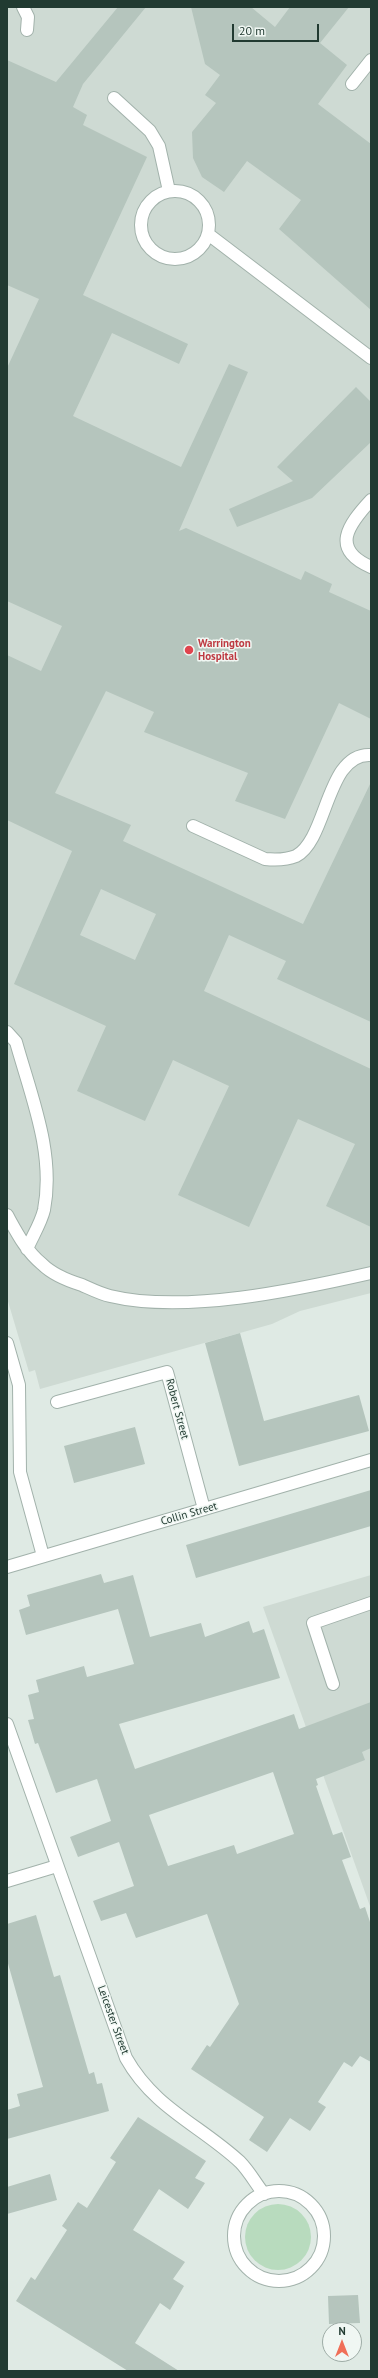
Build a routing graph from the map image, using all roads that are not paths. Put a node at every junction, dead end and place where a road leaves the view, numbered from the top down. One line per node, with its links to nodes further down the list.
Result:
1 (23, 7): 2 (street)
2 (27, 30)
3 (371, 60): 4 (street)
4 (352, 84)
5 (114, 98): 6 (street)
6 (169, 191): 7 (street); 7 (street)
7 (208, 234): 8 (street)
8 (371, 358)
9 (371, 500): 10 (street)
10 (371, 567)
11 (371, 755): 12 (street)
12 (193, 826)
13 (7, 1032): 15 (street)
14 (7, 1215): 15 (street)
15 (27, 1249): 16 (street)
16 (371, 1273)
17 (7, 1343): 21 (street)
18 (57, 1402): 20 (street, Robert Street)
19 (371, 1460): 20 (street, Collin Street)
20 (204, 1509): 21 (street, Collin Street)
21 (43, 1556): 22 (street, Collin Street)
22 (7, 1567)
23 (371, 1602): 24 (street)
24 (333, 1684)
25 (7, 1724): 26 (street, Leicester Street)
26 (57, 1866): 27 (street); 28 (street, Leicester Street)
27 (7, 1881)
28 (264, 2194): 28 (street)

